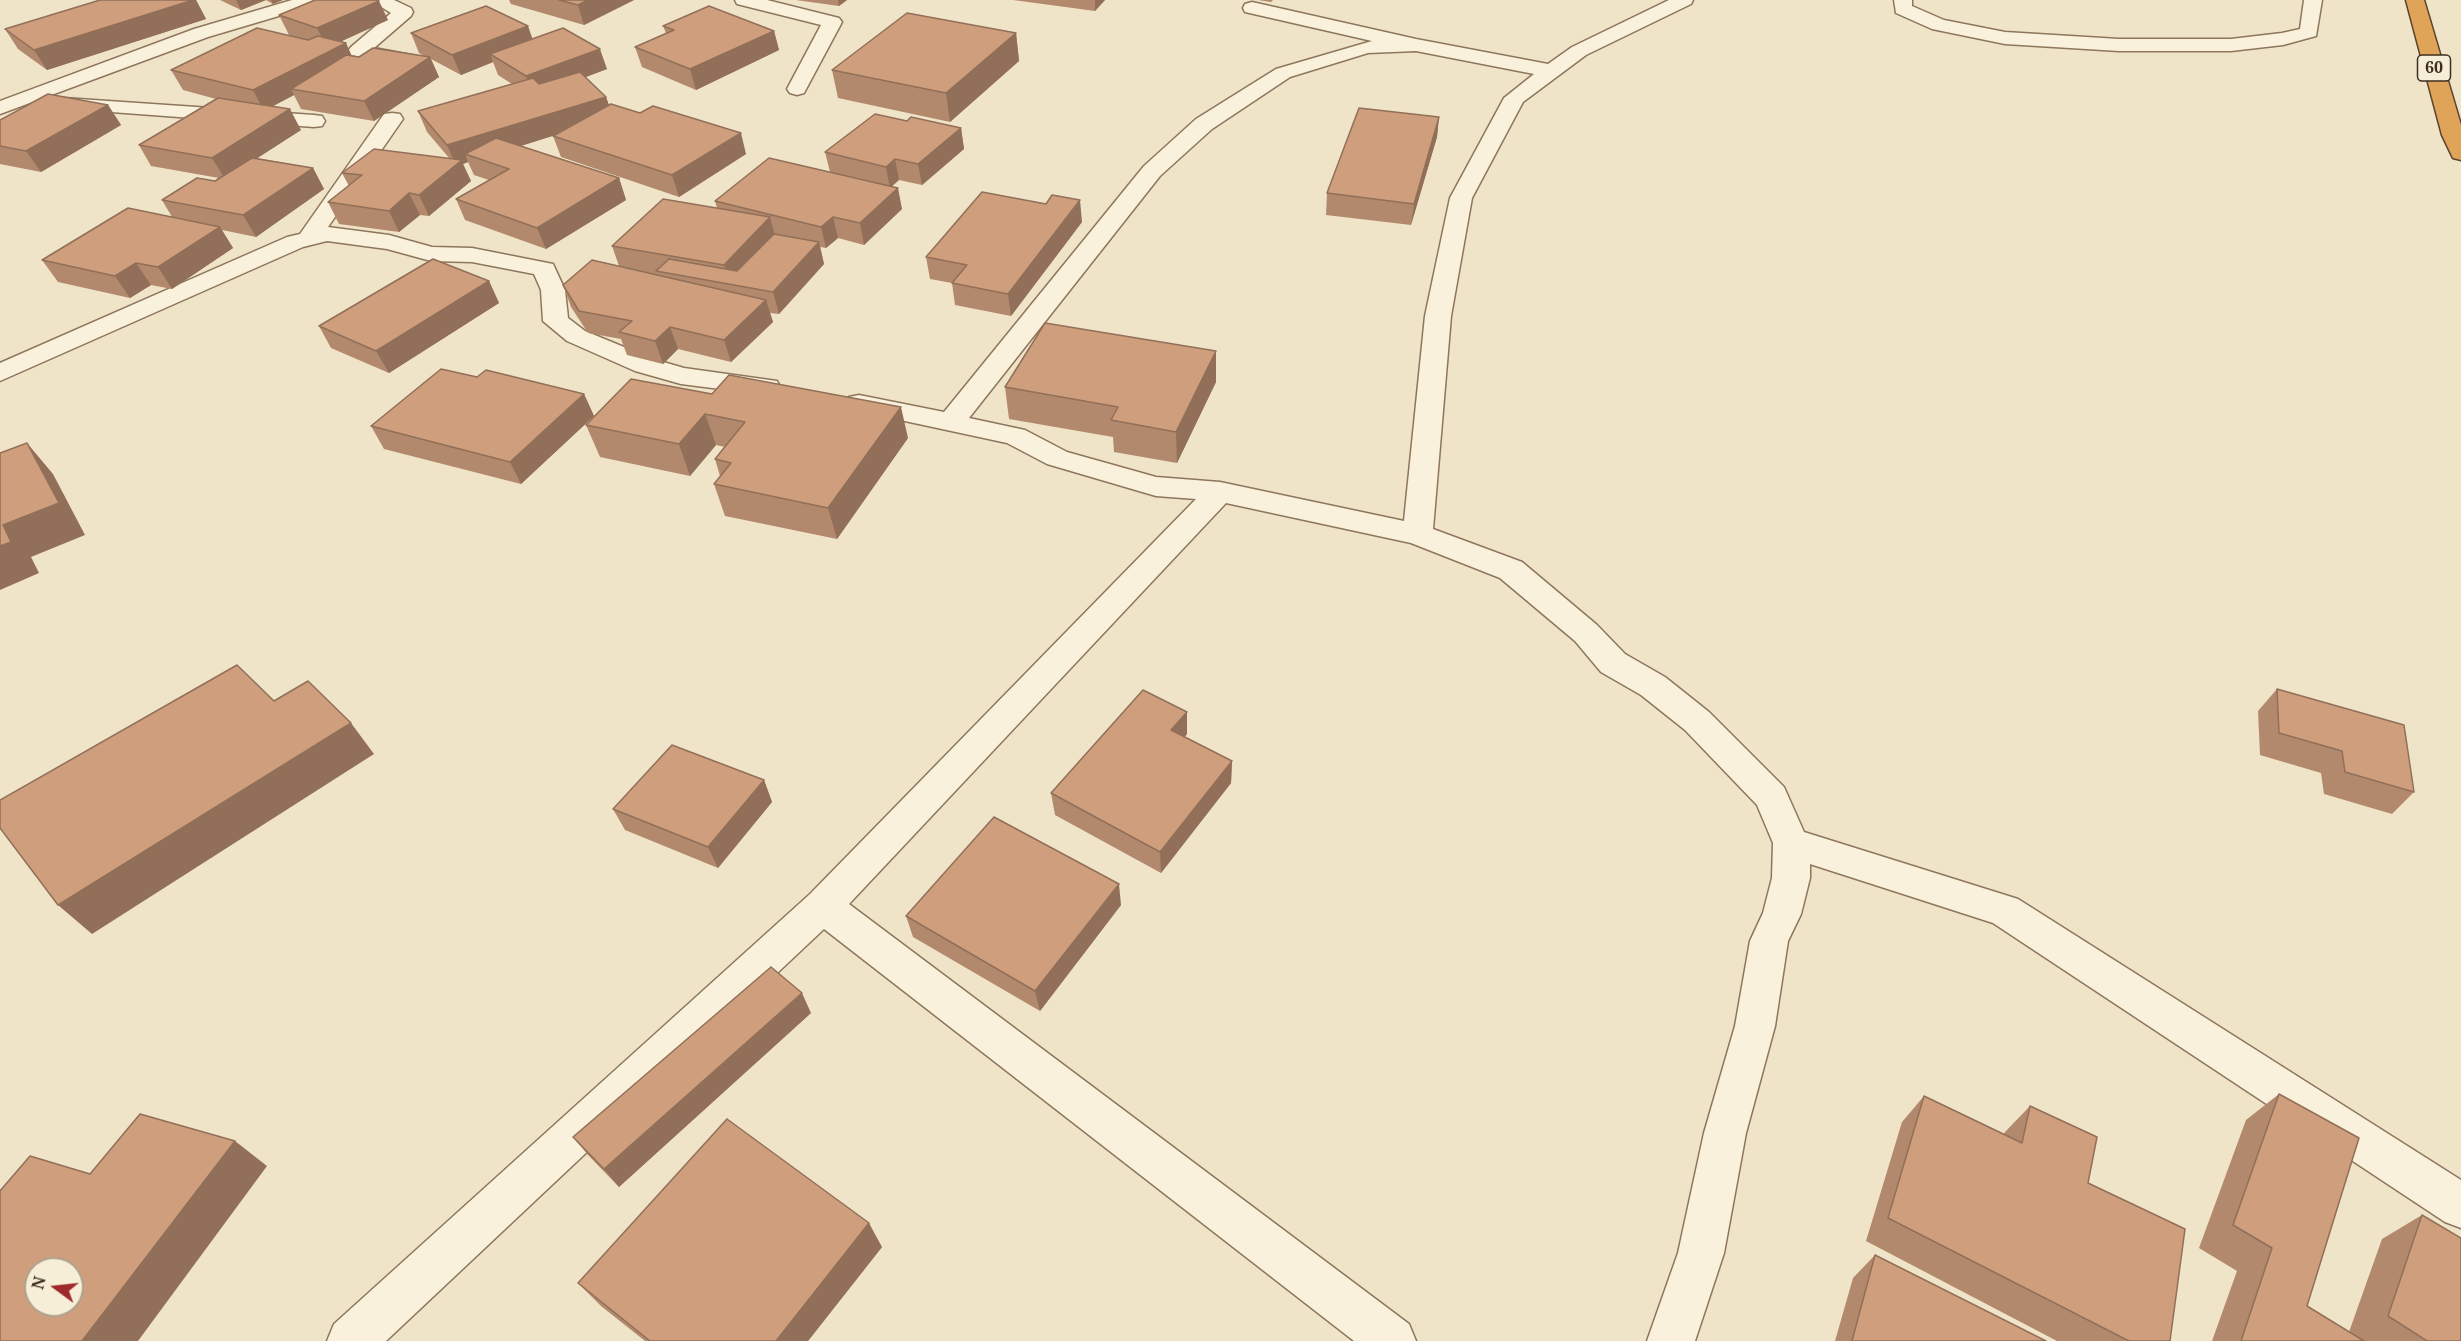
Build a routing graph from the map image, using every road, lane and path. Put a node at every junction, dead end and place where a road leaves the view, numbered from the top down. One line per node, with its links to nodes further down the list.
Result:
1 (312, 0): 13 (street)
2 (379, 0): 10 (street)
3 (744, 0): 12 (street)
4 (1684, 0): 11 (street)
5 (1903, 0): 6 (street)
6 (2313, 0)
7 (2415, 0): 17 (highway, 60)
8 (1252, 8): 9 (street)
9 (1416, 45): 11 (street); 22 (street)
10 (409, 60)
11 (1552, 71): 24 (street)
12 (797, 89)
13 (20, 101): 14 (street); 16 (street)
14 (0, 108)
15 (392, 119): 18 (street)
16 (314, 121)
17 (2461, 153)
18 (308, 239): 19 (street); 20 (street)
19 (0, 373)
20 (792, 390)
21 (830, 396): 22 (street)
22 (951, 422): 23 (street)
23 (1220, 492): 24 (street); 26 (street)
24 (1418, 534): 25 (street)
25 (1791, 843): 27 (street); 30 (street)
26 (824, 906): 28 (street); 29 (street)
27 (2461, 1206)
28 (351, 1341)
29 (1392, 1341)
30 (1671, 1341)

